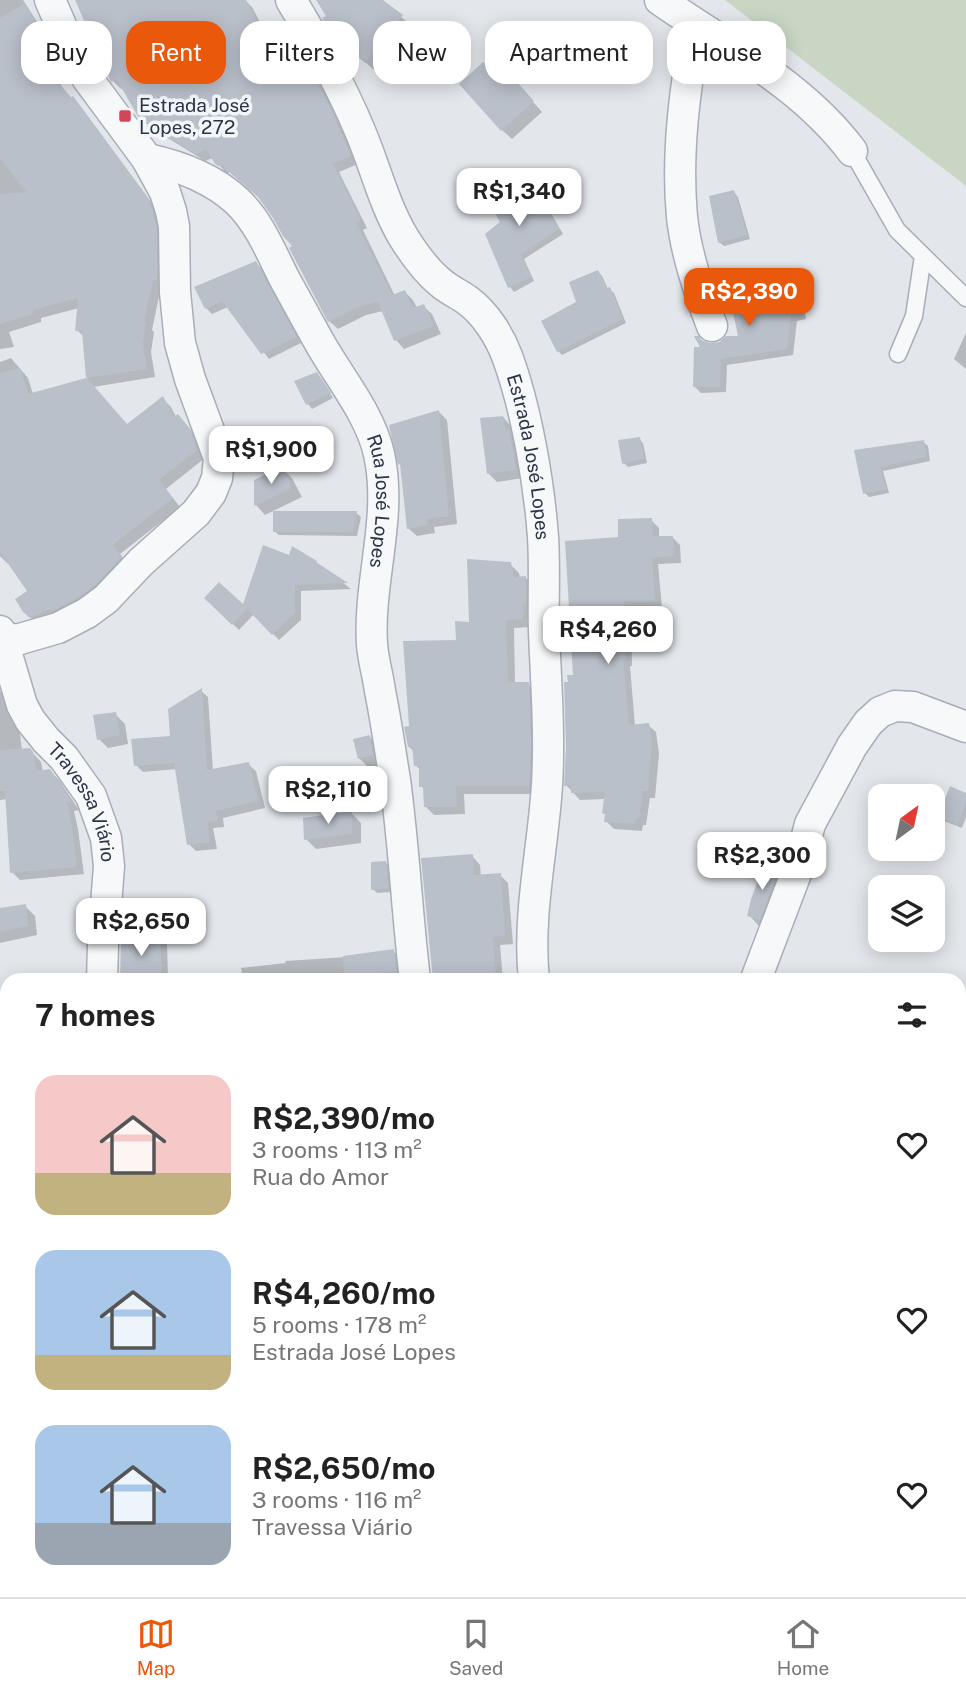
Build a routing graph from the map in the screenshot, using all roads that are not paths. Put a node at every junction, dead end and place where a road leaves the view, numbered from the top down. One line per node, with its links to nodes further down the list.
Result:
1 (50, 0): 8 (street)
2 (290, 0): 17 (street, Estrada José Lopes)
3 (660, 0): 4 (street)
4 (690, 21)
5 (687, 84): 11 (street)
6 (782, 84): 7 (street)
7 (852, 151): 9 (lane)
8 (148, 159): 13 (street); 16 (street, Rua José Lopes)
9 (923, 256): 10 (lane); 12 (lane)
10 (966, 298)
11 (712, 326)
12 (898, 354)
13 (1, 637): 15 (street, Travessa Viário)
14 (966, 727): 18 (street)
15 (102, 973)
16 (414, 973)
17 (534, 973)
18 (758, 973)

